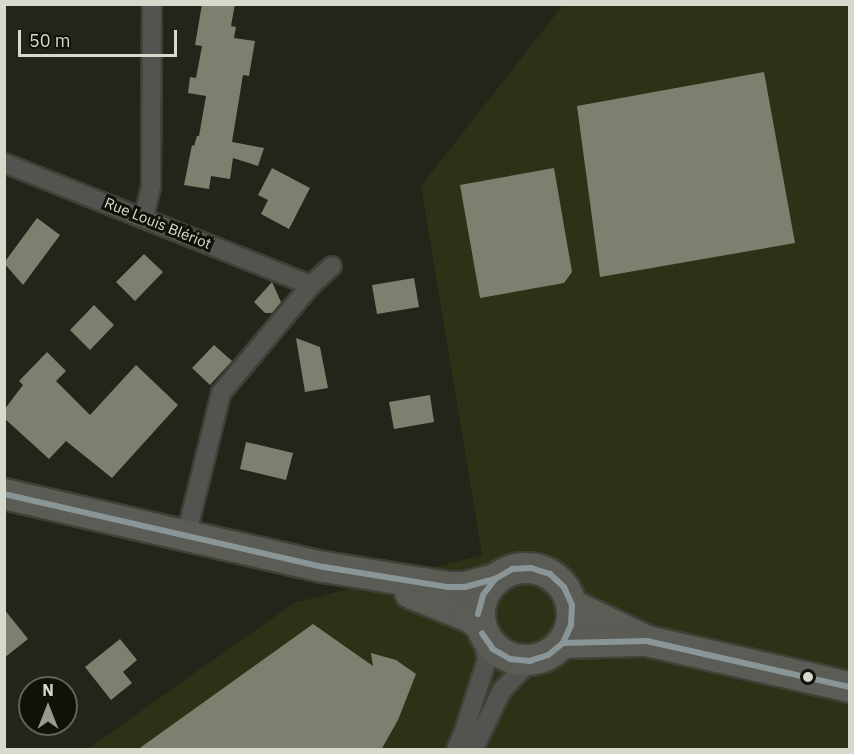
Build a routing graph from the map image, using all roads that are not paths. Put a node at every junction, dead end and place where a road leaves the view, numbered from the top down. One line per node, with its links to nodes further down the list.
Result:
1 (152, 4): 3 (street)
2 (4, 162): 3 (street, Rue Louis Blériot)
3 (144, 217): 5 (street, Rue Louis Blériot)
4 (332, 266): 5 (street)
5 (311, 285): 7 (street)
6 (4, 494): 7 (main road)
7 (186, 536): 8 (main road)
8 (324, 567): 9 (main road); 11 (main road)
9 (495, 579): 10 (main road); 11 (main road)
10 (572, 606): 12 (main road); 13 (main road)
11 (481, 629): 14 (main road); 16 (street)
12 (647, 641): 13 (main road); 15 (main road)
13 (563, 643): 14 (main road)
14 (530, 661): 17 (street)
15 (849, 687)
16 (456, 750)
17 (473, 750)

